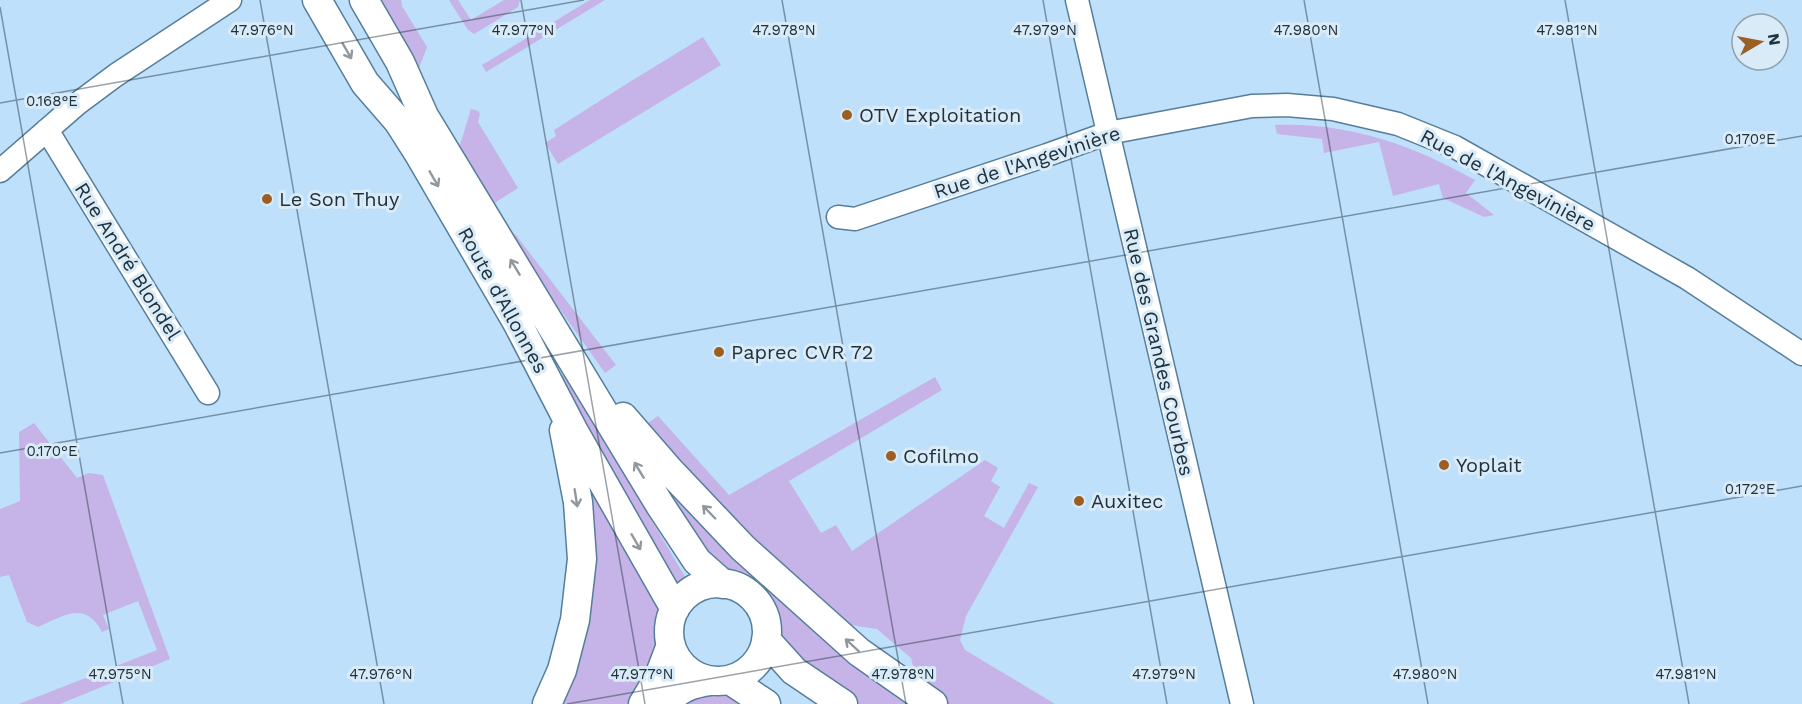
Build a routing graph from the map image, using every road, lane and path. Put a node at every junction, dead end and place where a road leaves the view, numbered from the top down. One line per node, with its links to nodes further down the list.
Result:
1 (230, 0): 5 (street)
2 (318, 0): 11 (main road, Route d'Allonnes, one-way to 11)
3 (364, 0): 9 (main road, Route d'Allonnes, one-way to 3)
4 (1077, 0): 6 (street, Rue des Grandes Courbes)
5 (47, 130): 7 (street); 12 (street, Rue André Blondel)
6 (1108, 133): 8 (street, Rue de l'Angevinière); 10 (street, Rue de l'Angevinière); 24 (street, Rue des Grandes Courbes)
7 (0, 171)
8 (838, 217)
9 (540, 309): 13 (main road, Route d'Allonnes, one-way to 9); 23 (main road, one-way to 9)
10 (1802, 354)
11 (547, 380): 14 (main road, Route d'Allonnes, one-way to 14); 18 (main road, one-way to 18)
12 (208, 393)
13 (723, 584): 14 (main road); 15 (main road)
14 (675, 609): 16 (main road)
15 (766, 640): 17 (main road); 22 (main road)
16 (671, 645): 17 (main road); 19 (main road)
17 (720, 680): 20 (main road); 21 (main road)
18 (547, 704)
19 (643, 704)
20 (665, 704)
21 (766, 704)
22 (843, 704)
23 (933, 704)
24 (1242, 704)

